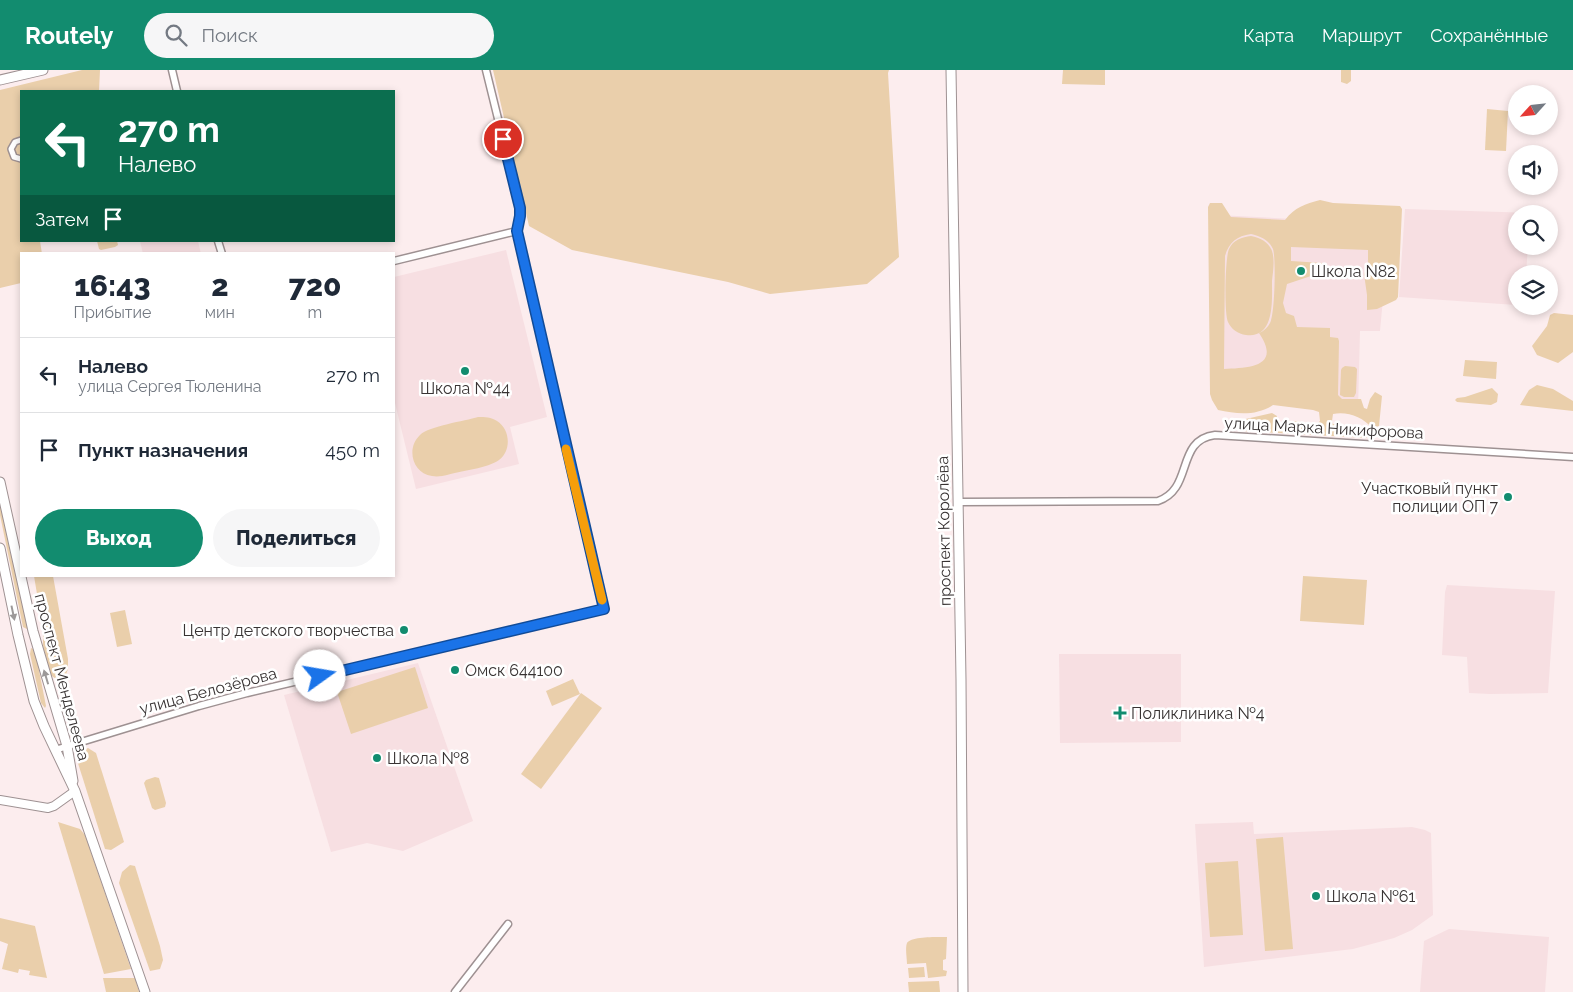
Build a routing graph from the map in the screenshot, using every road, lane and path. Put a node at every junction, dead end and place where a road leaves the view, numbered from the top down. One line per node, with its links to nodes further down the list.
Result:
1 (43, 70): 5 (main road)
2 (172, 70): 6 (street)
3 (486, 70): 9 (street)
4 (951, 70): 13 (main road, проспект Королёва)
5 (0, 80)
6 (177, 90)
7 (20, 140): 8 (street)
8 (20, 159)
9 (517, 231): 10 (street); 17 (street, улица Белозёрова)
10 (395, 261)
11 (1573, 457): 13 (street, улица Марка Никифорова)
12 (0, 482): 15 (main road, проспект Менделеева, one-way to 12)
13 (958, 502): 24 (main road, проспект Королёва)
14 (0, 548): 18 (main road, проспект Менделеева, one-way to 18)
15 (20, 572)
16 (21, 577): 17 (main road, проспект Менделеева, one-way to 16)
17 (67, 746): 18 (street, улица Белозёрова); 19 (main road, проспект Менделеева)
18 (55, 750): 19 (main road, проспект Менделеева)
19 (75, 792): 20 (street); 22 (main road, проспект Менделеева)
20 (0, 800)
21 (508, 924): 23 (street)
22 (144, 992)
23 (455, 992)
24 (963, 992)

